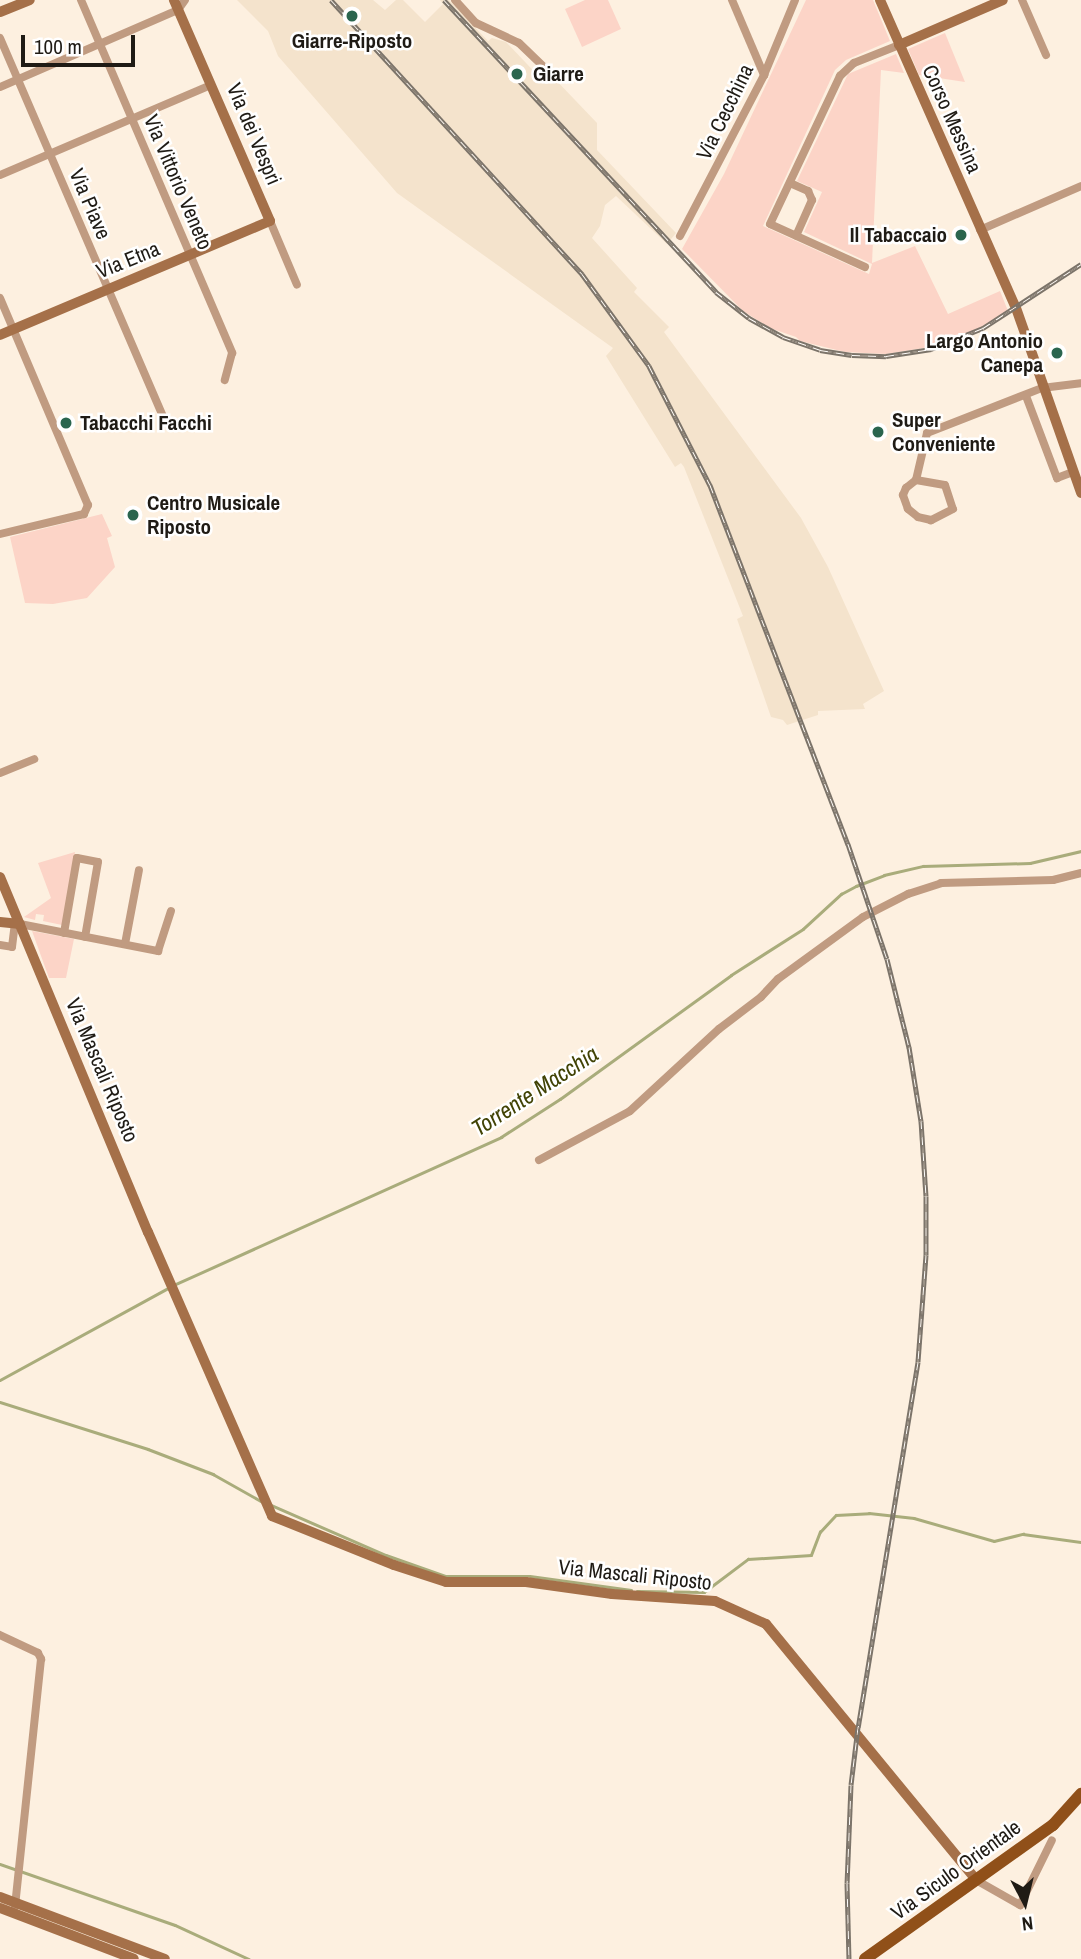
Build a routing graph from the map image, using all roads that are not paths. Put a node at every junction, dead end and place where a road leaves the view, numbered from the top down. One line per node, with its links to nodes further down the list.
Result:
1 (30, 0): 11 (street)
2 (81, 0): 13 (street, Via Vittorio Veneto)
3 (185, 0): 10 (street)
4 (455, 0): 16 (street)
5 (732, 0): 17 (street)
6 (795, 0): 17 (street, Via Cecchina)
7 (880, 0): 14 (street, Corso Messina)
8 (1021, 0): 15 (street)
9 (998, 1): 14 (street)
10 (176, 5): 13 (street); 19 (street, Via dei Vespri)
11 (0, 12)
12 (0, 38): 18 (street, Via Piave)
13 (99, 43): 18 (street); 21 (street, Via Vittorio Veneto)
14 (899, 45): 24 (street); 27 (street, Corso Messina)
15 (1046, 55)
16 (546, 69)
17 (764, 75): 28 (street, Via Cecchina)
18 (18, 79): 20 (street); 22 (street, Via Piave)
19 (211, 85): 21 (street); 26 (street, Via dei Vespri)
20 (0, 87)
21 (132, 120): 22 (street); 30 (street, Via Vittorio Veneto)
22 (50, 154): 23 (street); 33 (street, Via Piave)
23 (0, 175)
24 (790, 183): 29 (street); 29 (street)
25 (1081, 186): 27 (street)
26 (270, 221): 30 (street, Via Etna); 32 (street, Via dei Vespri)
27 (980, 230): 39 (street, Corso Messina)
28 (680, 236)
29 (796, 236): 31 (street)
30 (190, 256): 33 (street, Via Etna); 37 (street, Via Vittorio Veneto)
31 (865, 267)
32 (297, 285)
33 (107, 290): 35 (street, Via Etna); 41 (street, Via Piave)
34 (0, 298): 35 (street)
35 (13, 329): 36 (street, Via Etna); 45 (street)
36 (0, 335)
37 (225, 380)
38 (1081, 383): 39 (street)
39 (1042, 385): 40 (street); 42 (street, Corso Messina)
40 (1026, 396): 42 (street); 43 (street)
41 (165, 422)
42 (1073, 472): 44 (street, Corso Messina)
43 (916, 480): 43 (street)
44 (1081, 493)
45 (0, 534)
46 (34, 759): 47 (street)
47 (0, 773)
48 (139, 870): 56 (street)
49 (1081, 873): 58 (street)
50 (0, 877): 53 (street, Via Mascali Riposto)
51 (171, 911): 56 (street)
52 (0, 922): 53 (street)
53 (17, 924): 54 (street); 57 (street); 62 (street, Via Mascali Riposto)
54 (64, 933): 55 (street); 55 (street)
55 (85, 937): 56 (street)
56 (125, 944)
57 (0, 945)
58 (539, 1160)
59 (0, 1635): 65 (street)
60 (1081, 1794): 62 (main road, Via Siculo Orientale)
61 (1052, 1840): 62 (street)
62 (976, 1880): 68 (main road, Via Siculo Orientale)
63 (0, 1897): 65 (street)
64 (0, 1908): 65 (street)
65 (15, 1908): 66 (street); 67 (street)
66 (134, 1959)
67 (165, 1959)
68 (865, 1959)

